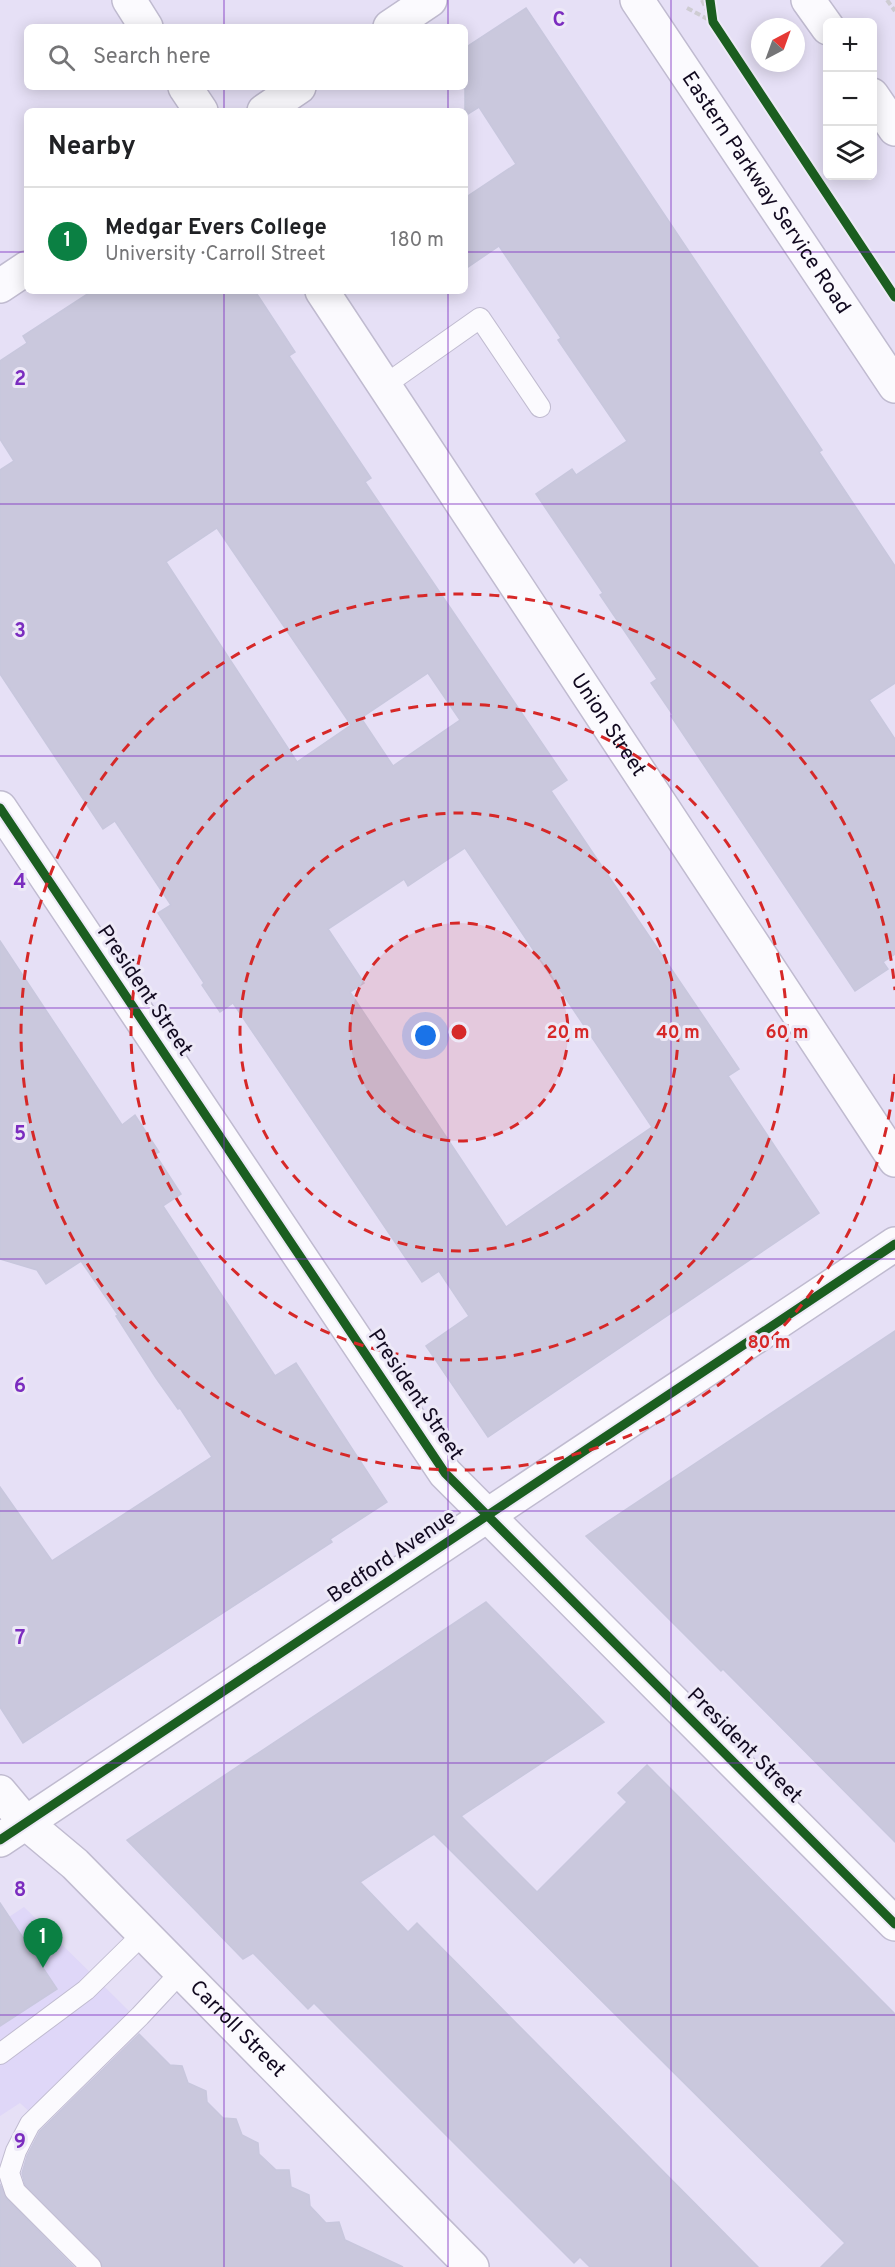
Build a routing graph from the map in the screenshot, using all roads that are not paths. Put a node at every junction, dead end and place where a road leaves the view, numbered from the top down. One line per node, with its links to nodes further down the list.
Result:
1 (129, 0): 6 (street)
2 (430, 0): 7 (street)
3 (637, 0): 18 (street, Eastern Parkway Service Road)
4 (808, 0): 5 (street)
5 (823, 21)
6 (144, 24)
7 (394, 24)
8 (187, 90): 11 (street)
9 (295, 90): 12 (street)
10 (877, 101): 13 (street)
11 (199, 108)
12 (268, 108)
13 (895, 129)
14 (24, 270): 15 (street)
15 (0, 286)
16 (324, 294): 17 (street, Union Street)
17 (385, 385): 19 (lane); 21 (street, Union Street)
18 (895, 386)
19 (540, 407)
20 (0, 808): 23 (street, President Street)
21 (895, 1160)
22 (895, 1244): 23 (street, Bedford Avenue)
23 (487, 1515): 25 (street, Bedford Avenue); 26 (street, President Street)
24 (0, 1792): 25 (street, Carroll Street)
25 (13, 1831): 27 (street, Carroll Street)
26 (895, 1924)
27 (144, 1934): 28 (street, Carroll Street); 29 (lane)
28 (181, 1972): 30 (lane); 31 (street, Carroll Street)
29 (0, 2054)
30 (90, 2267)
31 (472, 2267)

